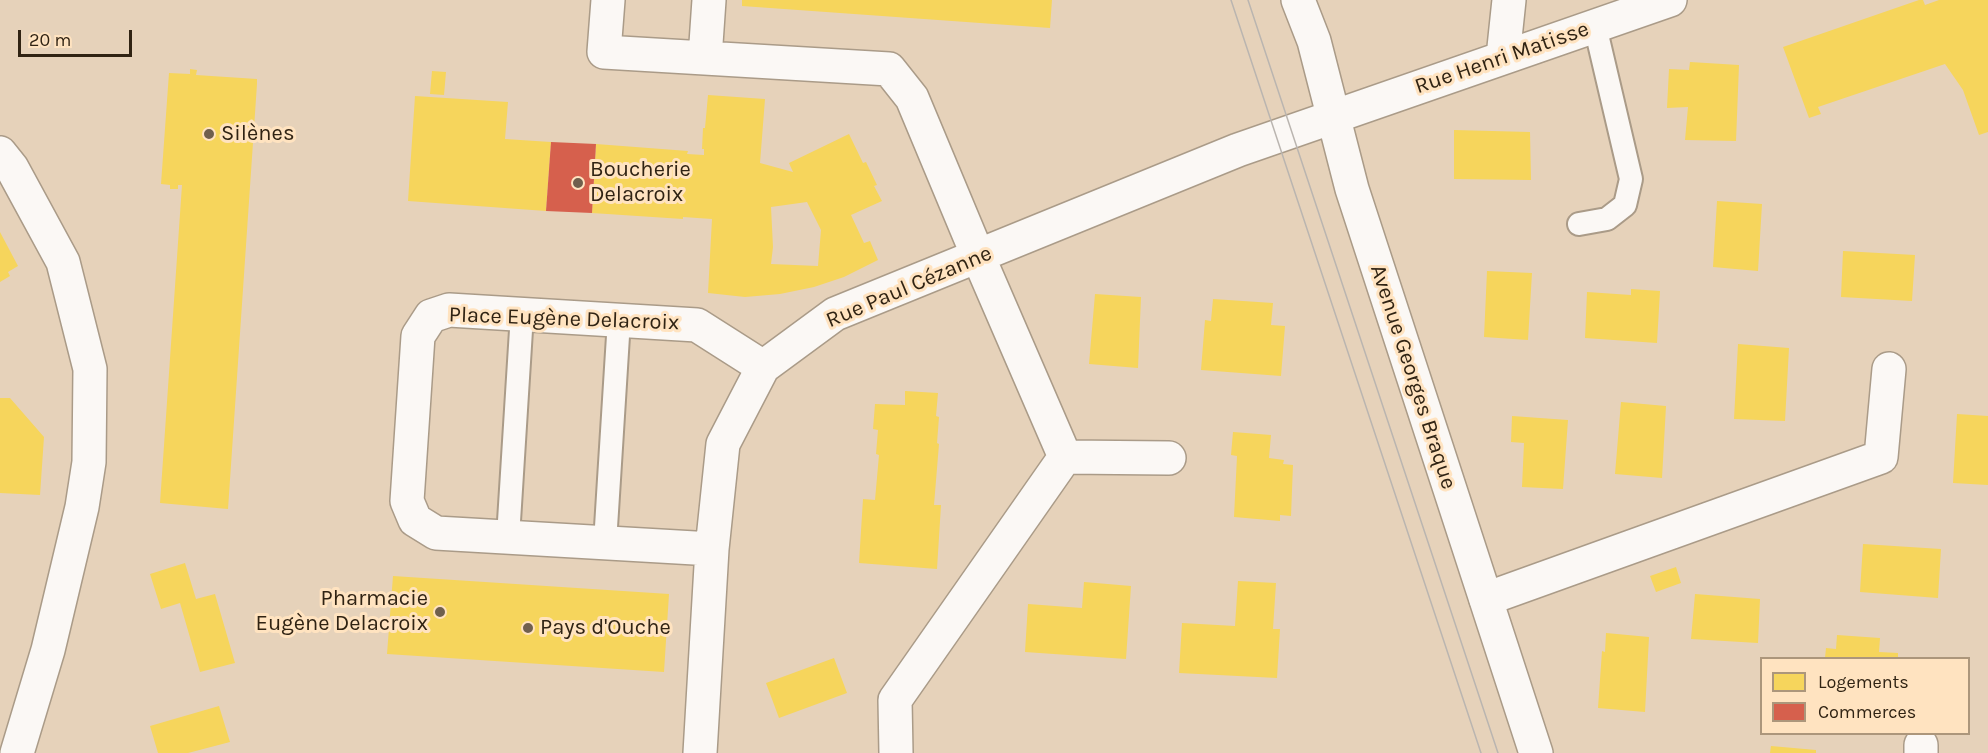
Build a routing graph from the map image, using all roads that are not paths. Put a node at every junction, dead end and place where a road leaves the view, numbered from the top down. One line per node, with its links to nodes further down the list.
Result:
1 (608, 0): 8 (street)
2 (709, 0): 8 (street)
3 (1298, 0): 9 (street, Avenue Georges Braque)
4 (1509, 0): 7 (street)
5 (1670, 0): 6 (street, Rue Henri Matisse)
6 (1595, 26): 7 (street, Rue Henri Matisse); 11 (lane)
7 (1503, 57): 9 (street, Rue Henri Matisse)
8 (705, 58): 12 (street)
9 (1334, 117): 12 (street, Rue Paul Cézanne); 22 (street, Avenue Georges Braque)
10 (0, 153): 23 (street)
11 (1579, 224)
12 (978, 256): 15 (street, Rue Paul Cézanne); 17 (street)
13 (522, 314): 14 (street, Place Eugène Delacroix); 19 (lane); 19 (street, Place Eugène Delacroix)
14 (619, 320): 15 (street, Place Eugène Delacroix); 20 (lane)
15 (763, 367): 21 (street, Rue Paul Cézanne)
16 (1889, 369): 22 (street)
17 (1065, 457): 18 (street); 25 (street)
18 (1169, 458)
19 (508, 537): 20 (street, Place Eugène Delacroix)
20 (606, 543): 21 (street, Place Eugène Delacroix)
21 (712, 549): 24 (street, Rue Paul Cézanne)
22 (1486, 599): 26 (street, Avenue Georges Braque)
23 (17, 753)
24 (700, 753)
25 (896, 753)
26 (1536, 753)

